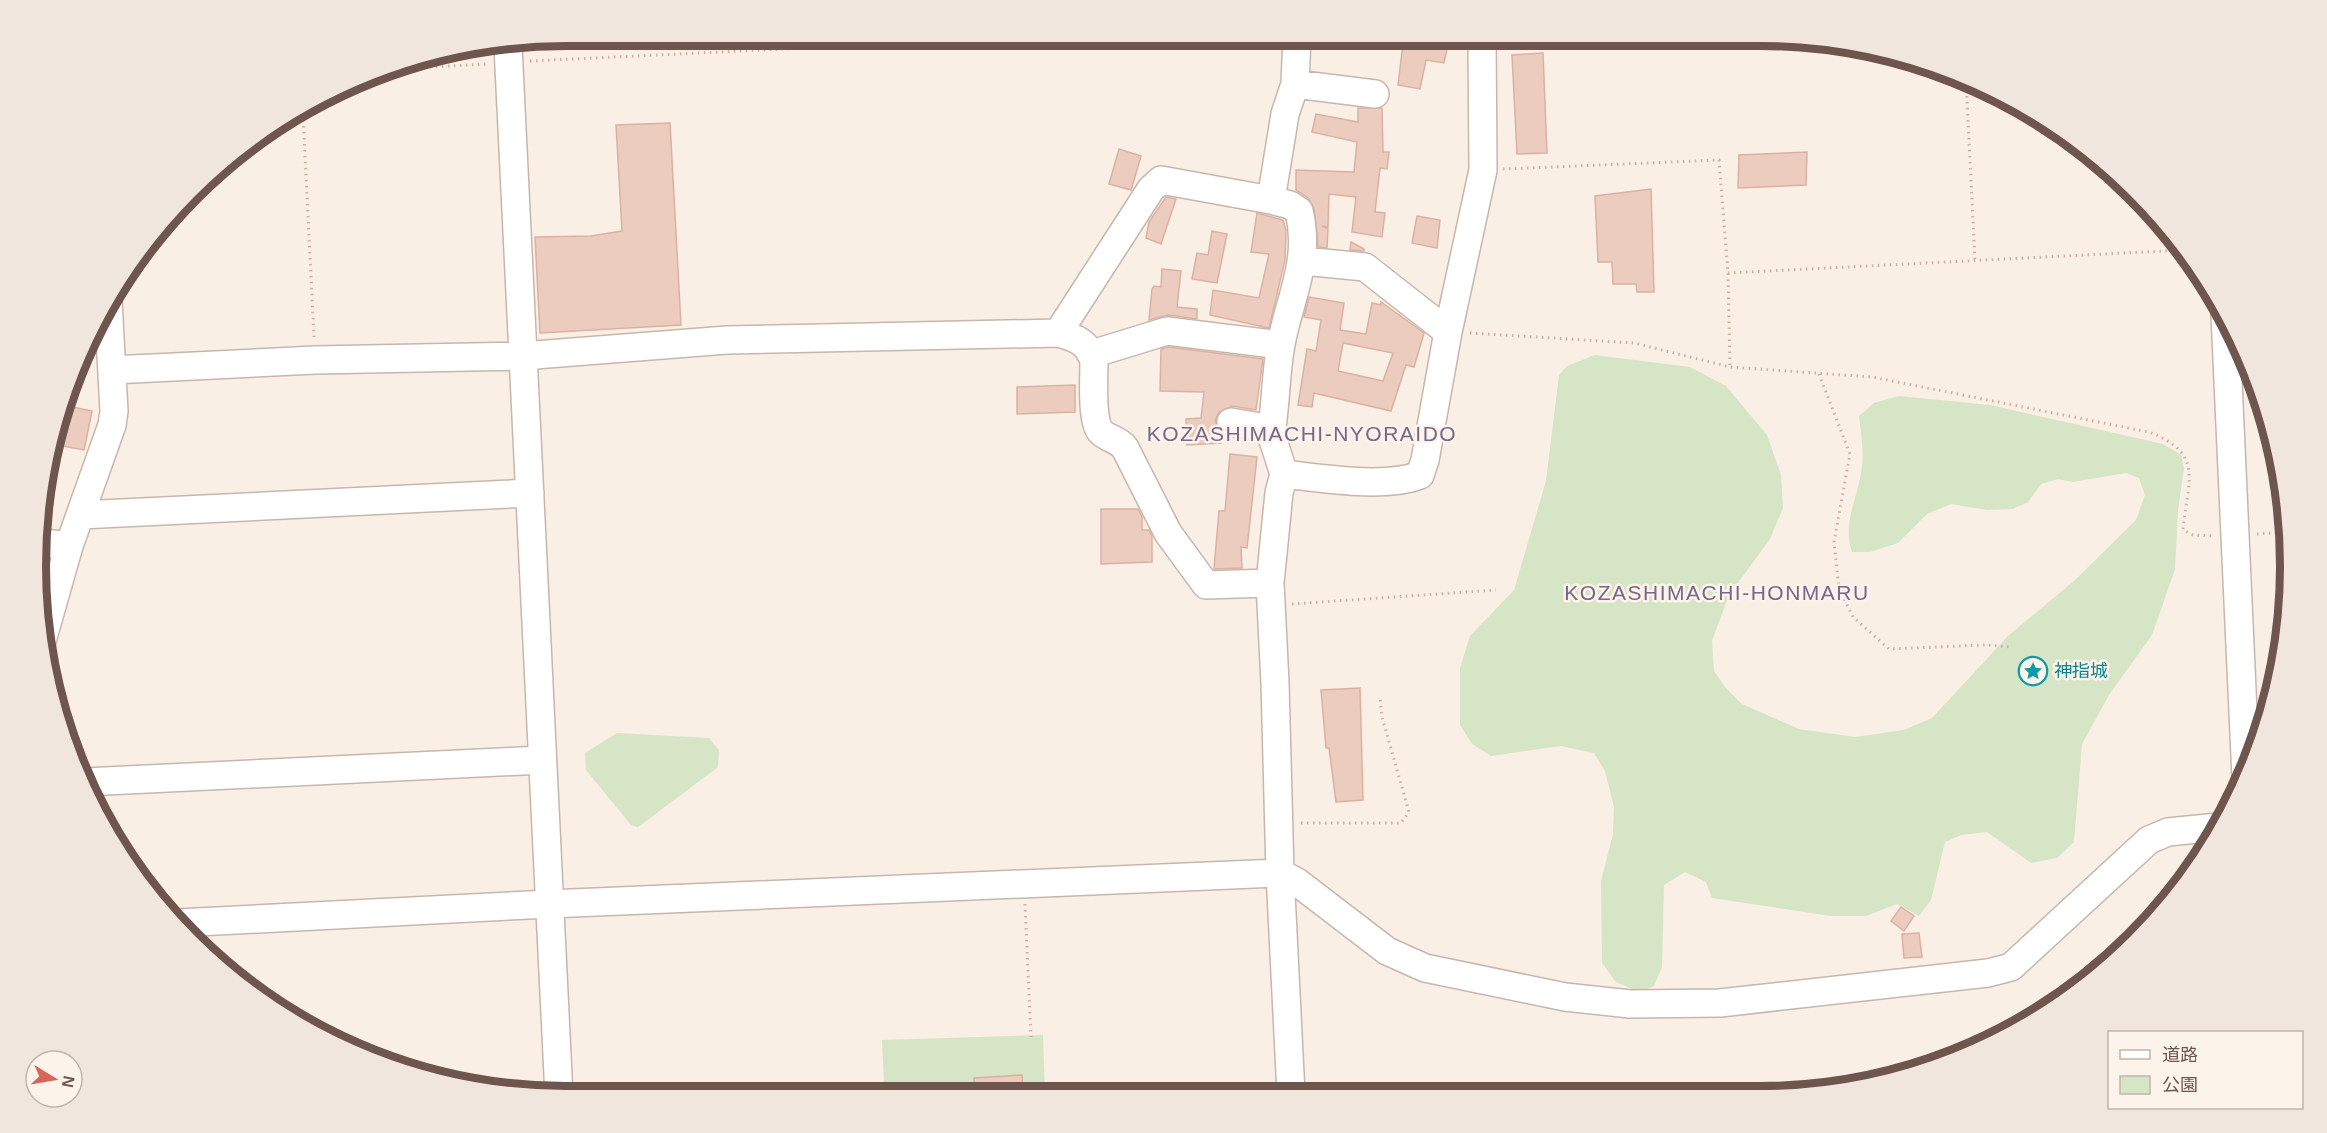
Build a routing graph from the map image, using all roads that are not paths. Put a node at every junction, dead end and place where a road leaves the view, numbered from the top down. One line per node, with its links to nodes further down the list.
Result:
1 (1297, 46): 4 (street)
2 (1482, 46): 9 (street)
3 (508, 54): 14 (street)
4 (1295, 84): 5 (street); 6 (street)
5 (1375, 94)
6 (1271, 200): 7 (street); 10 (street)
7 (1303, 261): 9 (street); 12 (street)
8 (104, 330): 15 (street)
9 (1448, 332): 18 (street)
10 (1058, 333): 13 (street); 14 (street)
11 (2226, 335): 24 (street)
12 (1281, 345): 13 (street); 17 (street)
13 (1092, 354): 22 (street)
14 (522, 356): 15 (street); 19 (street)
15 (112, 370): 20 (street)
16 (1231, 422): 17 (street)
17 (1273, 429): 18 (street)
18 (1284, 474): 22 (street)
19 (530, 493): 20 (street); 25 (street)
20 (80, 515): 21 (street)
21 (56, 544): 23 (street)
22 (1271, 595): 28 (street)
23 (48, 600)
24 (2245, 755)
25 (542, 760): 26 (street); 29 (street)
26 (93, 782)
27 (2210, 828): 28 (street)
28 (1280, 873): 29 (street); 32 (street)
29 (549, 904): 30 (street); 31 (street)
30 (188, 922)
31 (559, 1087)
32 (1291, 1087)

